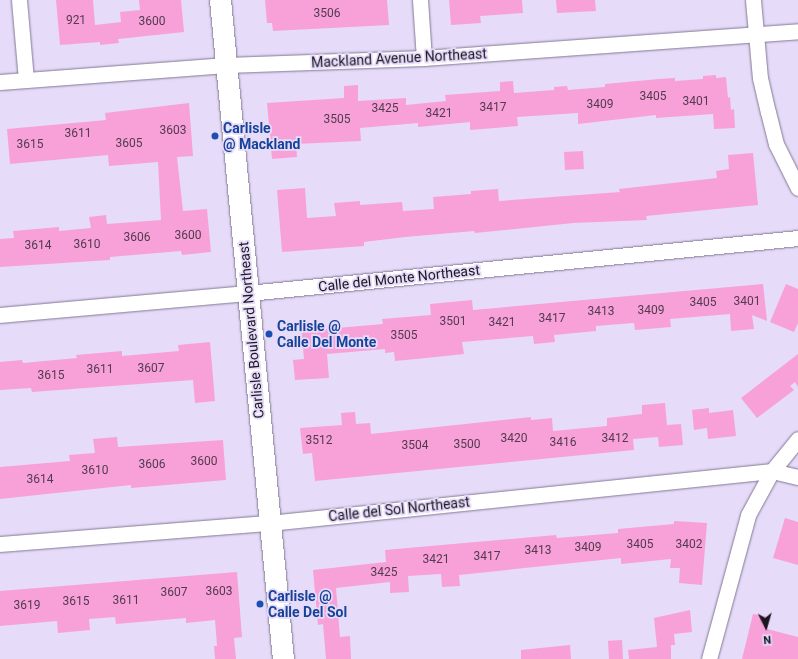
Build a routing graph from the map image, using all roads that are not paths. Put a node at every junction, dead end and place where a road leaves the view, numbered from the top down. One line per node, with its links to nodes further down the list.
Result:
1 (19, 0): 9 (street)
2 (220, 0): 8 (main road, Carlisle Boulevard Northeast)
3 (420, 0): 7 (street)
4 (752, 0): 6 (street)
5 (798, 31): 6 (street, Mackland Avenue Northeast)
6 (755, 34): 7 (street, Mackland Avenue Northeast); 11 (street)
7 (424, 58): 8 (street, Mackland Avenue Northeast)
8 (226, 66): 9 (street, Mackland Avenue Northeast); 13 (main road, Carlisle Boulevard Northeast)
9 (26, 80): 10 (street, Mackland Avenue Northeast)
10 (0, 82)
11 (798, 188)
12 (798, 238): 13 (street, Calle del Monte Northeast)
13 (248, 294): 14 (street, Calle del Monte Northeast); 18 (main road, Carlisle Boulevard Northeast)
14 (0, 315)
15 (798, 439): 16 (street)
16 (772, 471): 17 (street, Calle del Sol Northeast); 18 (street, Calle del Sol Northeast); 21 (street)
17 (798, 477)
18 (269, 523): 19 (street, Calle del Sol Northeast); 20 (main road, Carlisle Boulevard Northeast)
19 (0, 544)
20 (283, 659)
21 (708, 659)

